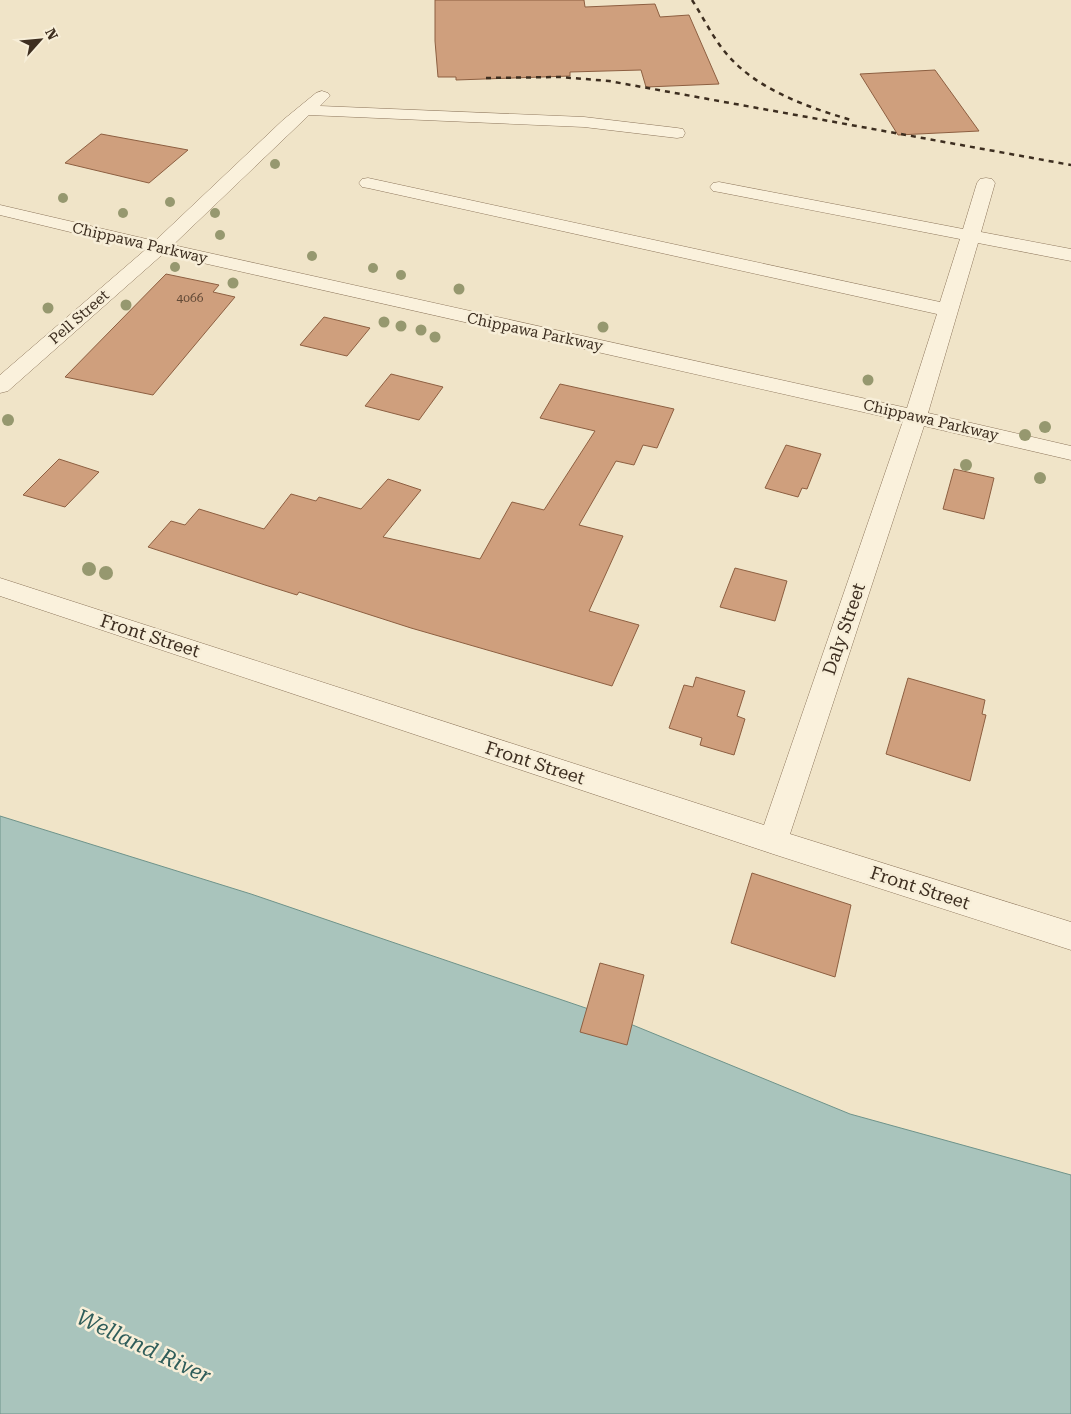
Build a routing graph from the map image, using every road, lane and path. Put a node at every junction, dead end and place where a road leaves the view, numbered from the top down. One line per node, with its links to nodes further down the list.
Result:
1 (322, 96): 2 (street, Pell Street)
2 (305, 110): 3 (street); 9 (street, Pell Street)
3 (678, 133)
4 (368, 182): 11 (street)
5 (986, 183): 8 (street, Daly Street)
6 (718, 187): 8 (street)
7 (0, 210): 9 (street, Chippawa Parkway)
8 (970, 237): 10 (street); 11 (street, Daly Street)
9 (159, 248): 12 (street, Pell Street); 13 (street, Chippawa Parkway)
10 (1071, 255)
11 (948, 310): 13 (street, Daly Street)
12 (0, 386)
13 (916, 416): 14 (street, Chippawa Parkway); 16 (street, Daly Street)
14 (1071, 453)
15 (0, 587): 16 (street, Front Street)
16 (773, 842): 17 (street, Front Street)
17 (1071, 936)

